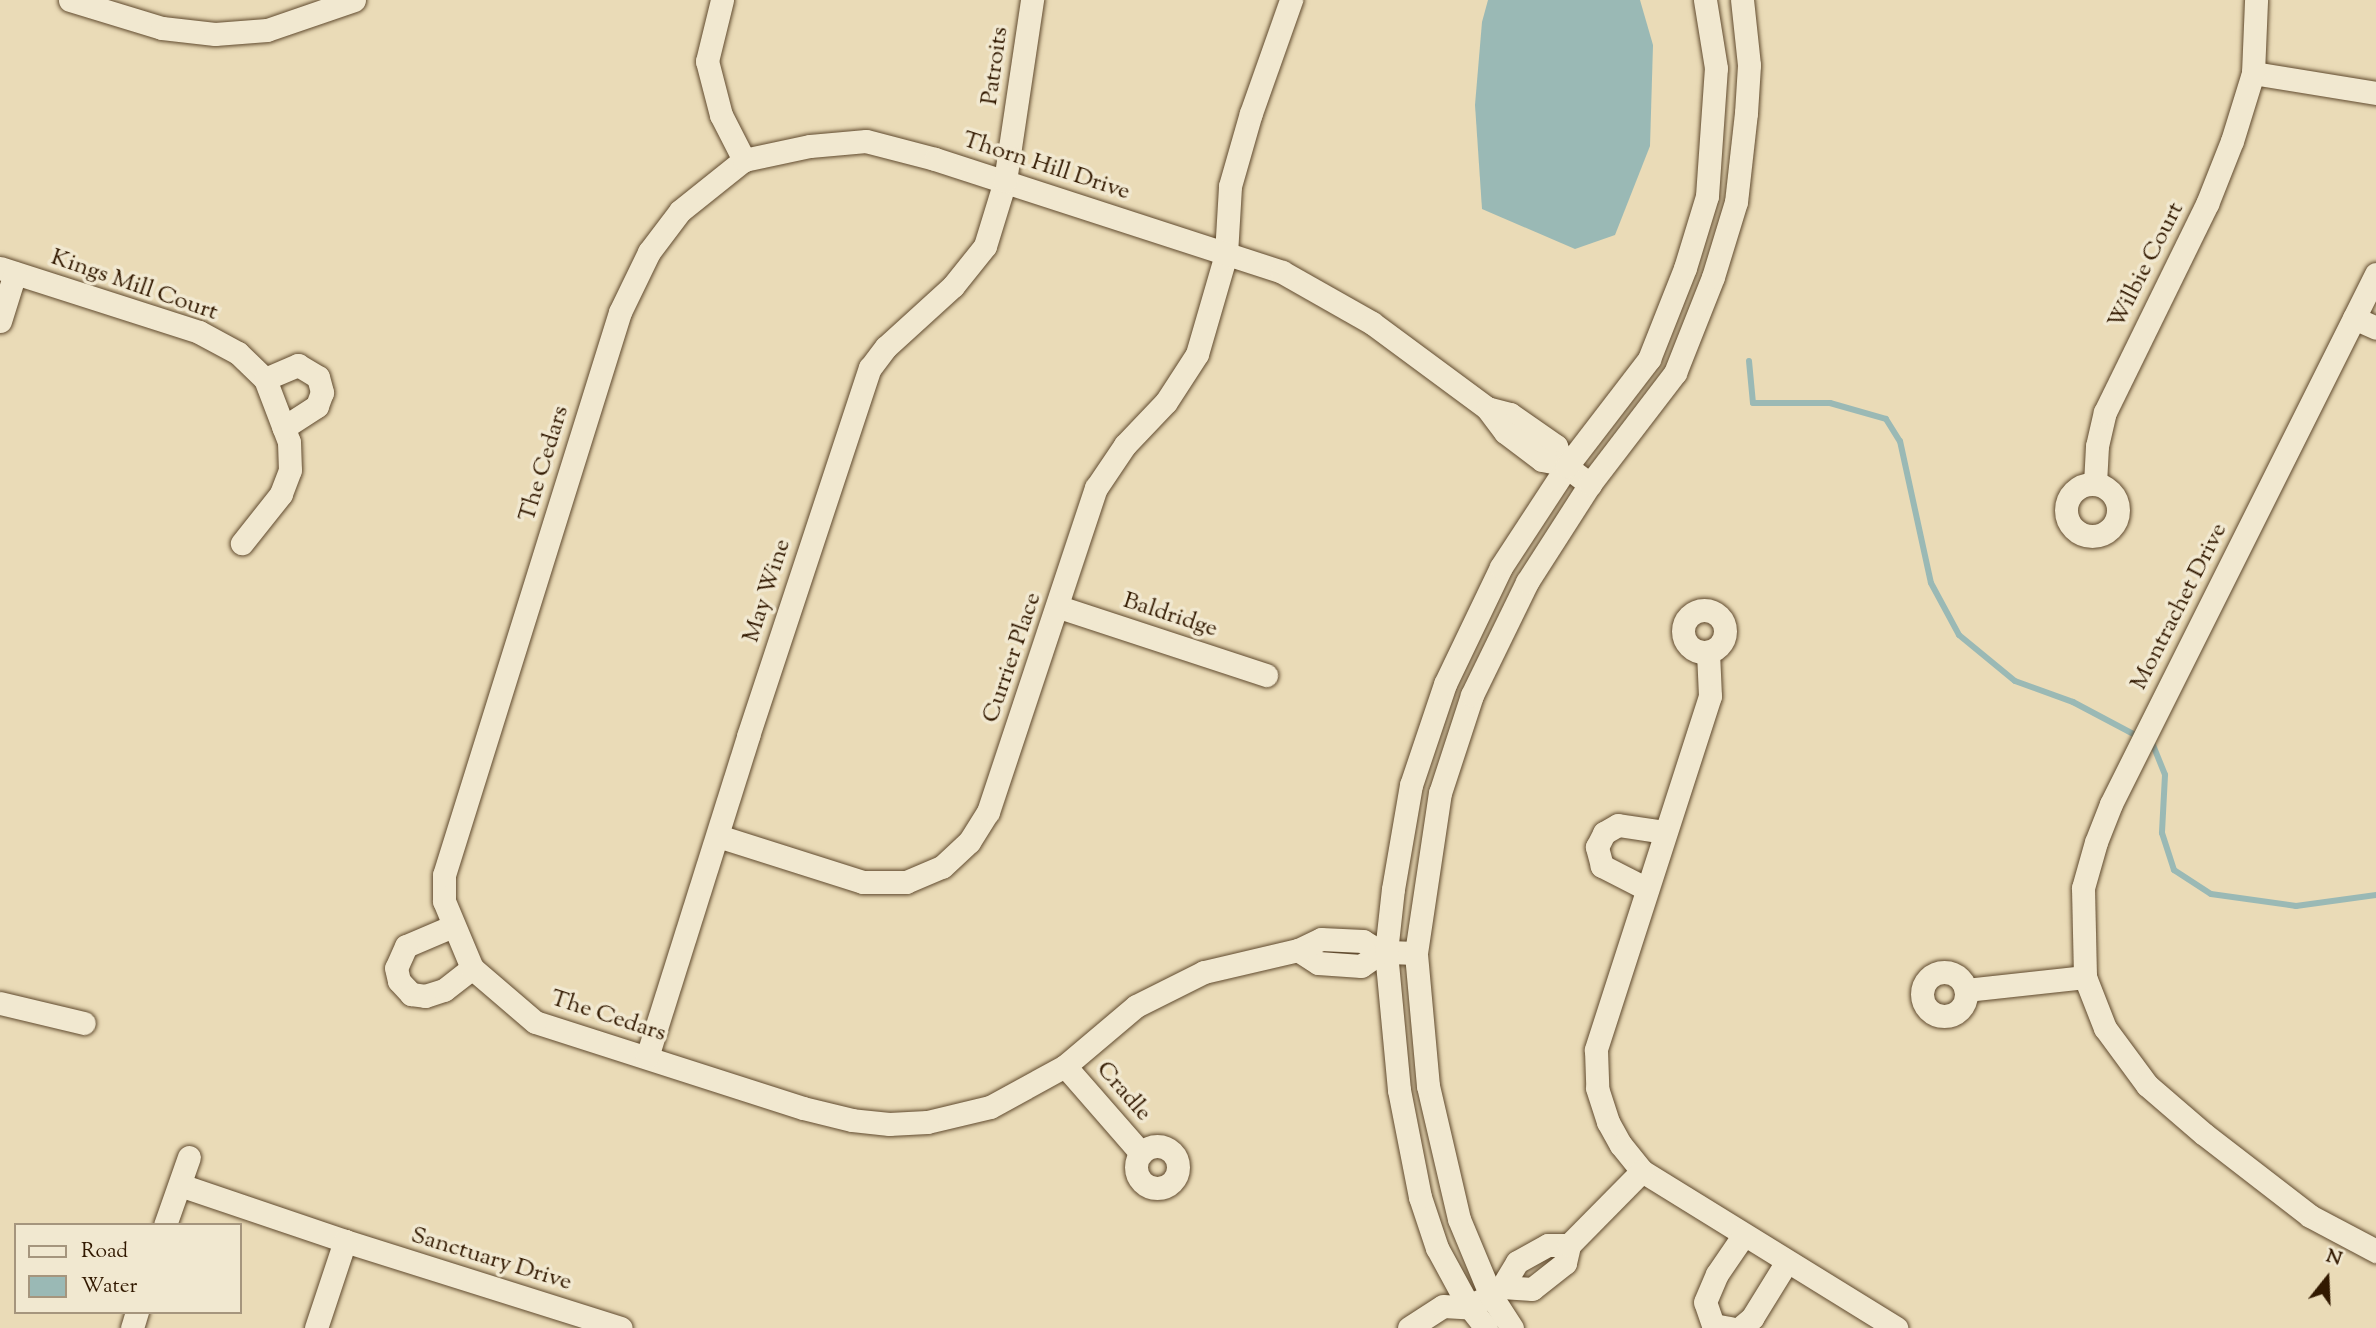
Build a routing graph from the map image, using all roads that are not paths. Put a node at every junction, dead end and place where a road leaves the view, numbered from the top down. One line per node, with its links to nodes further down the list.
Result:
1 (70, 0): 9 (street)
2 (354, 0): 9 (street)
3 (722, 0): 12 (street)
4 (1032, 0): 13 (street, Patroits)
5 (1291, 0): 14 (street, Currier Place)
6 (1705, 0): 23 (street)
7 (1742, 0): 24 (street)
8 (2256, 0): 10 (street, Wilbie Court)
9 (106, 6)
10 (2253, 72): 11 (street); 25 (street, Wilbie Court)
11 (2376, 93)
12 (744, 160): 13 (street, Thorn Hill Drive); 17 (street, Thorn Hill Drive)
13 (1005, 181): 14 (street, Thorn Hill Drive); 31 (street, May Wine)
14 (1226, 254): 23 (street, Thorn Hill Drive); 27 (street, Currier Place)
15 (7, 271): 19 (street); 21 (street, Kings Mill Court)
16 (2376, 274): 18 (street, Montrachet Drive)
17 (620, 312): 33 (street, The Cedars)
18 (2354, 318): 20 (street); 37 (street, Montrachet Drive)
19 (0, 321)
20 (2376, 328)
21 (264, 379): 22 (street, Kings Mill Court); 22 (street)
22 (283, 428): 26 (street, Kings Mill Court)
23 (1565, 465): 24 (street, Thorn Hill Drive); 34 (street)
24 (1590, 484): 35 (street)
25 (2095, 484)
26 (242, 543)
27 (1059, 607): 29 (street, Baldridge); 31 (street, Currier Place)
28 (1708, 652): 30 (street)
29 (1266, 675)
30 (1665, 832): 32 (street); 32 (street)
31 (718, 836): 41 (street, May Wine)
32 (1647, 889): 45 (street)
33 (453, 926): 36 (street, The Cedars); 36 (street)
34 (1383, 952): 35 (street, The Cedars); 42 (street, The Cedars); 53 (street)
35 (1416, 953): 52 (street)
36 (472, 968): 41 (street, The Cedars)
37 (2085, 977): 38 (street); 50 (street, Montrachet Drive)
38 (1966, 989)
39 (0, 1003): 40 (street)
40 (84, 1023)
41 (647, 1057): 42 (street, The Cedars)
42 (1065, 1066): 43 (street, Cradle)
43 (1141, 1153)
44 (189, 1157): 46 (street)
45 (1642, 1171): 48 (street); 52 (street)
46 (180, 1185): 47 (street); 49 (street, Sanctuary Drive)
47 (166, 1223)
48 (1743, 1236): 51 (street); 59 (street)
49 (345, 1241): 54 (street); 55 (street, Sanctuary Drive)
50 (2376, 1251)
51 (1786, 1263): 60 (street); 61 (street)
52 (1496, 1292): 53 (street); 58 (street)
53 (1464, 1313): 56 (street); 57 (street)
54 (316, 1328)
55 (621, 1328)
56 (1409, 1328)
57 (1486, 1328)
58 (1512, 1328)
59 (1730, 1328)
60 (1740, 1328)
61 (1896, 1328)

